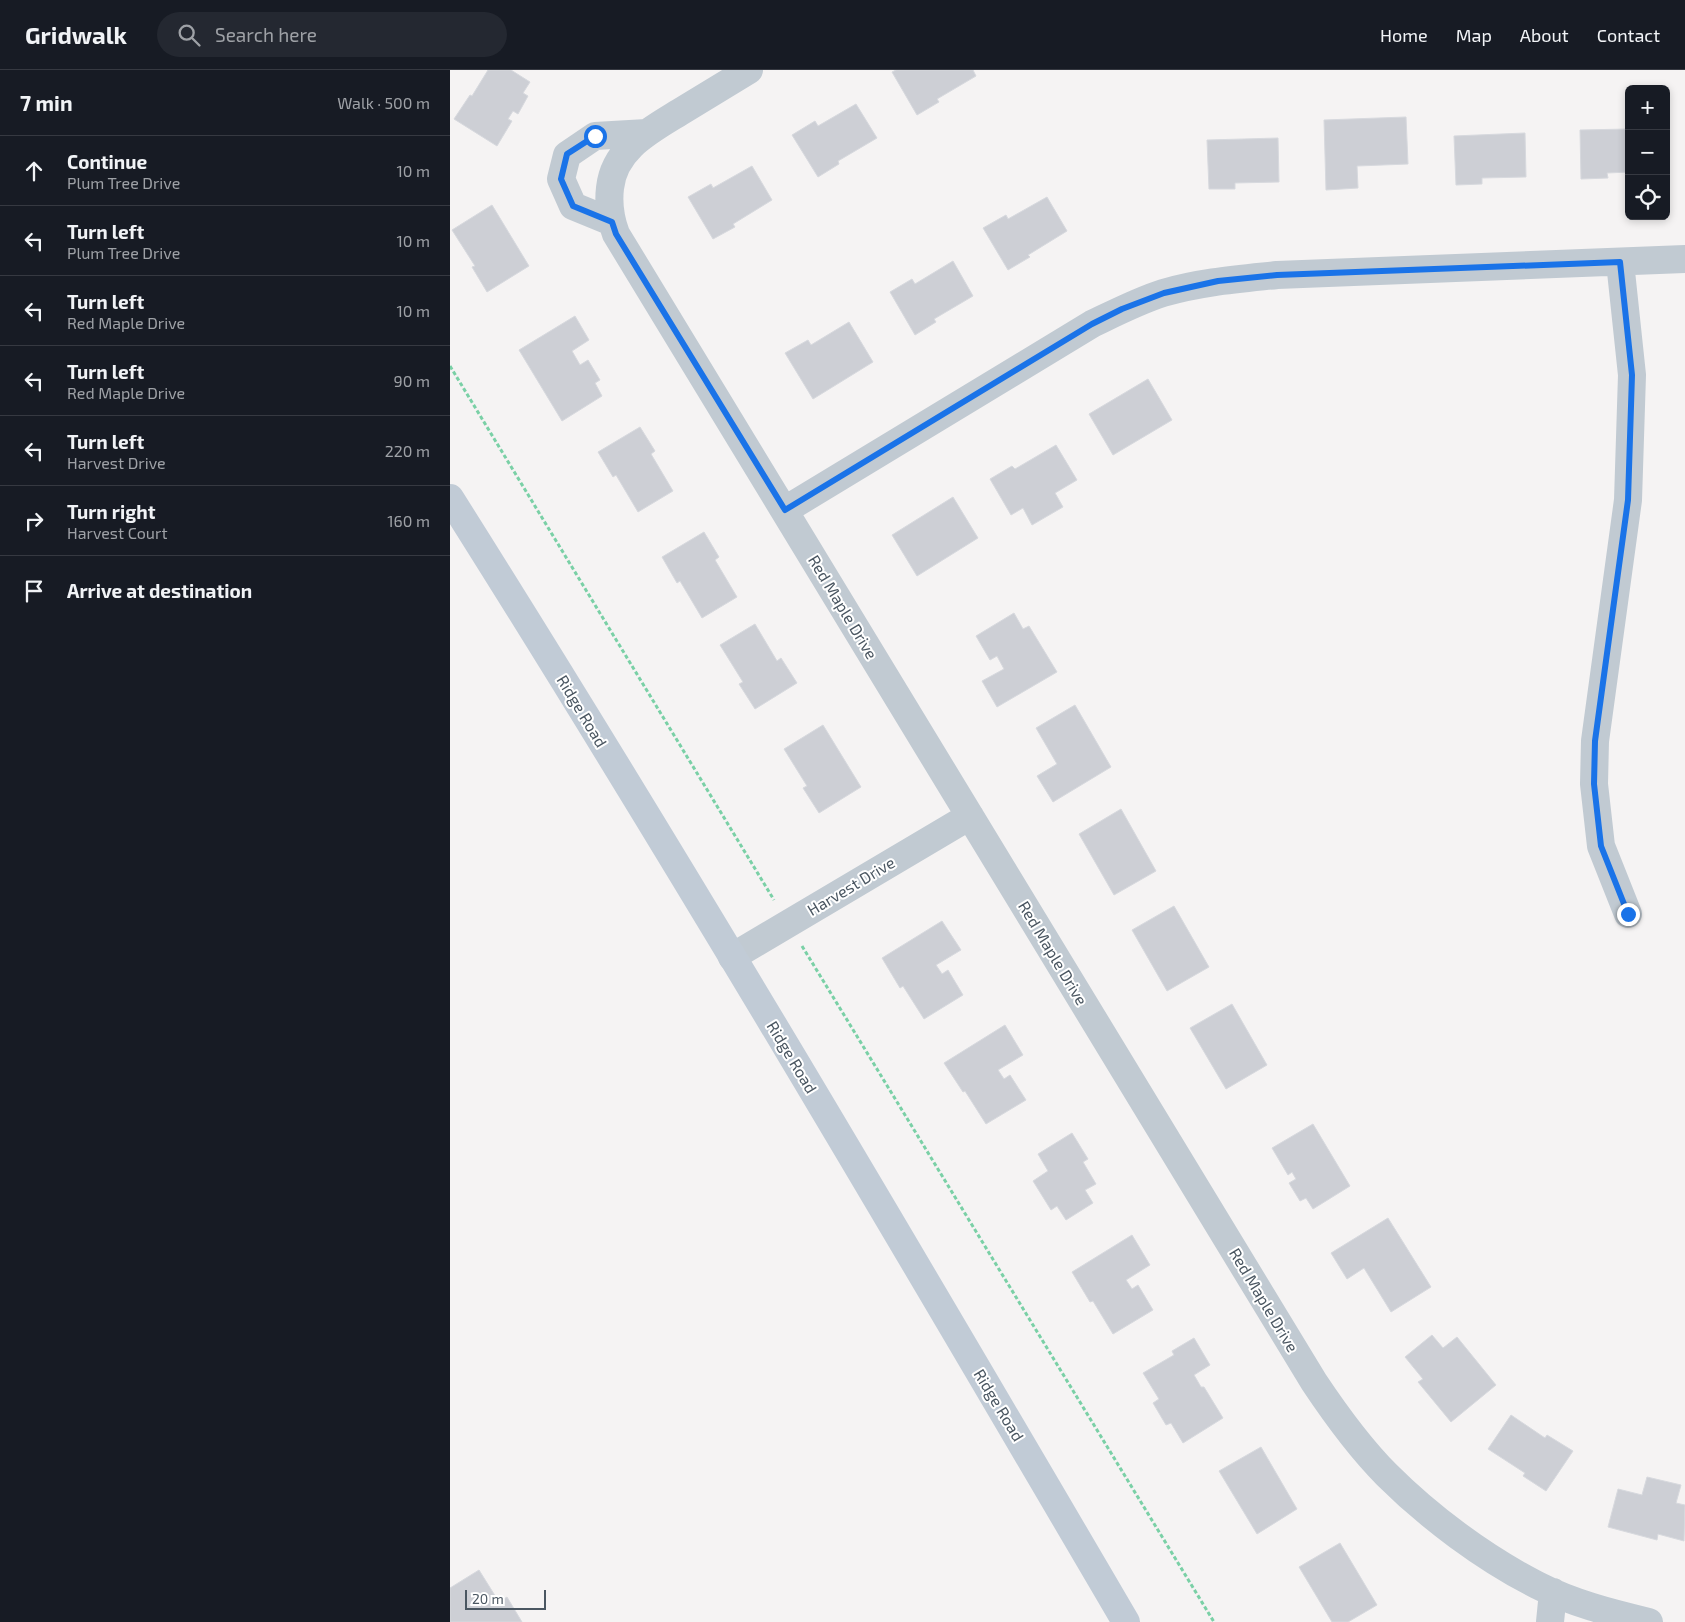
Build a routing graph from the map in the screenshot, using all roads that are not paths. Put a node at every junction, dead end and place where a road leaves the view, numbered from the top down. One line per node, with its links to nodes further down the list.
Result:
1 (749, 70): 2 (street)
2 (646, 133): 3 (street, Red Maple Drive); 3 (street)
3 (612, 222): 7 (street, Red Maple Drive)
4 (1685, 259): 5 (street)
5 (1620, 262): 7 (street); 9 (street)
6 (450, 498): 10 (street, Ridge Road)
7 (785, 510): 8 (street, Red Maple Drive)
8 (970, 816): 10 (street, Harvest Drive); 11 (street, Red Maple Drive)
9 (1628, 914)
10 (732, 957): 12 (street, Ridge Road)
11 (1553, 1592): 13 (street); 14 (street, Red Maple Drive)
12 (1126, 1622)
13 (1550, 1622)
14 (1649, 1622)

